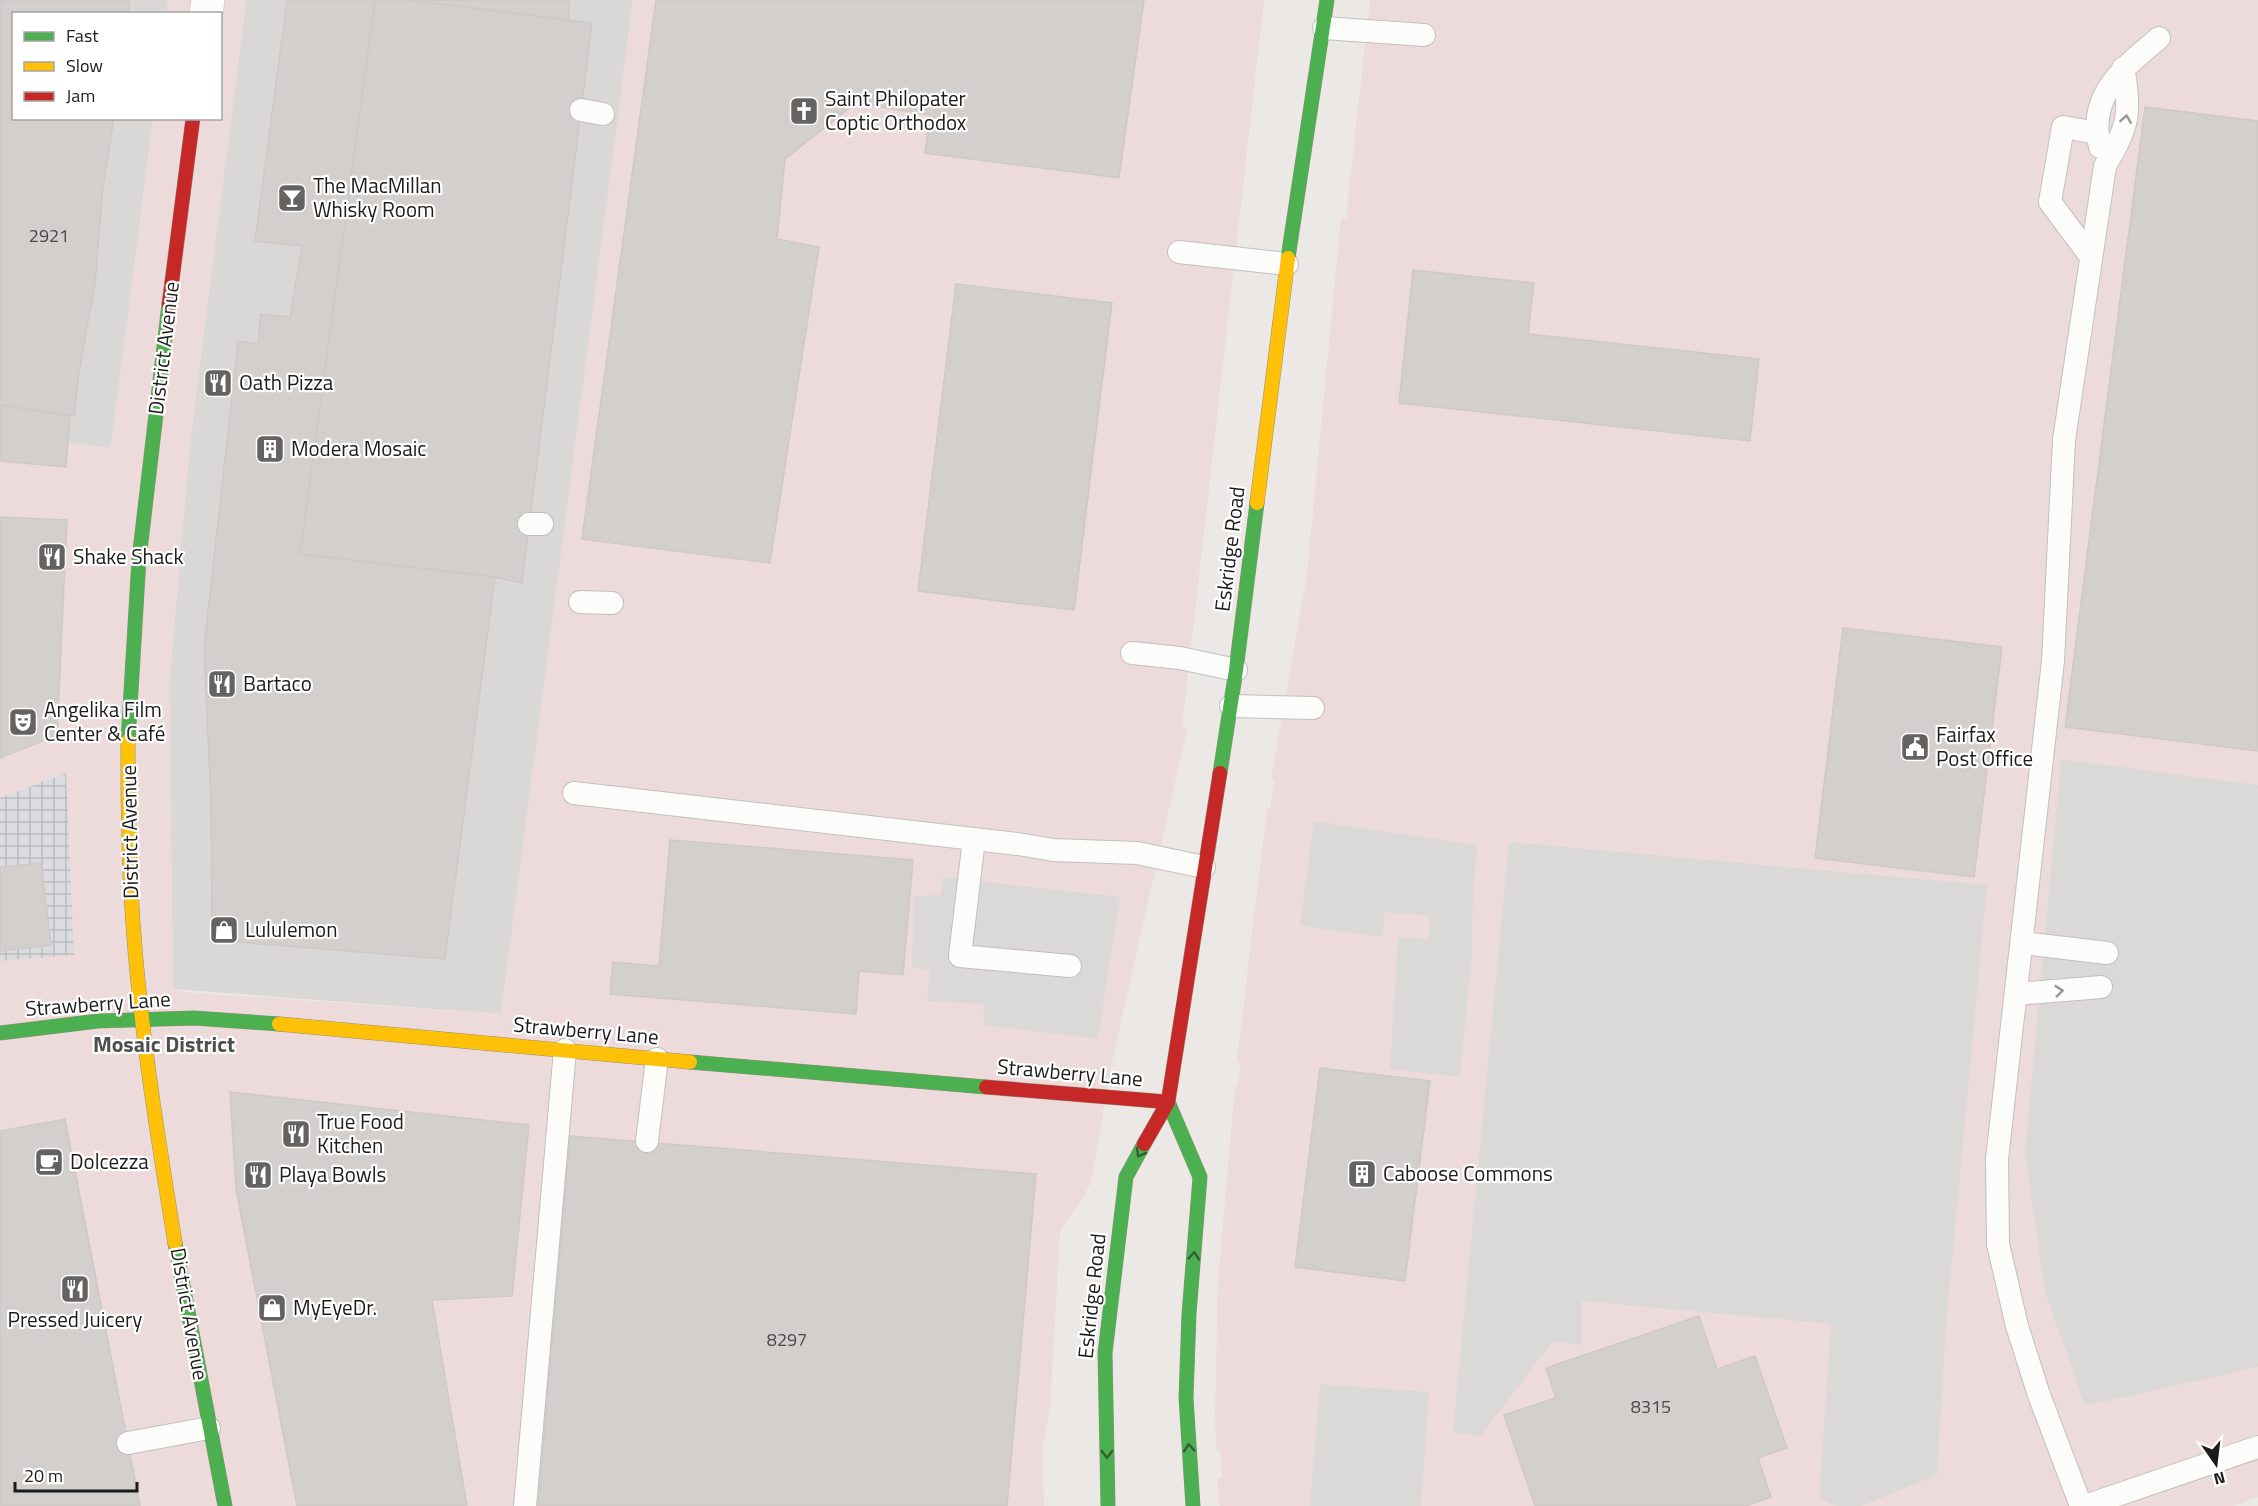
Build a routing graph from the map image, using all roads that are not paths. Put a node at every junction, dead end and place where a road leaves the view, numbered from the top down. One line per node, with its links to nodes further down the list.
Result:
1 (1327, 0): 2 (street, Eskridge Road)
2 (1323, 28): 3 (lane); 13 (street, Eskridge Road)
3 (1424, 35)
4 (2159, 38): 5 (lane)
5 (2122, 68): 9 (lane); 10 (lane, one-way to 5)
6 (581, 110): 7 (lane)
7 (603, 114)
8 (193, 120): 28 (street, District Avenue)
9 (2097, 133): 10 (lane); 12 (lane)
10 (2105, 166): 12 (lane)
11 (1179, 252): 13 (lane)
12 (2091, 257): 23 (lane)
13 (1287, 264): 17 (street, Eskridge Road)
14 (580, 602): 15 (lane)
15 (612, 603)
16 (1132, 653): 17 (lane)
17 (1236, 670): 18 (street, Eskridge Road)
18 (1231, 706): 19 (lane); 22 (street, Eskridge Road)
19 (1313, 708)
20 (574, 793): 21 (lane)
21 (974, 839): 22 (lane); 25 (lane)
22 (1204, 867): 32 (street, Eskridge Road)
23 (2023, 944): 24 (lane); 27 (lane)
24 (2107, 953)
25 (1070, 966)
26 (2101, 987): 27 (lane, one-way to 26)
27 (2016, 994): 41 (lane)
28 (142, 1019): 29 (street, Strawberry Lane); 30 (street, Strawberry Lane); 34 (street, District Avenue)
29 (0, 1033)
30 (565, 1050): 31 (street, Strawberry Lane); 38 (lane)
31 (657, 1059): 32 (street, Strawberry Lane); 33 (lane)
32 (1168, 1102): 39 (street, Eskridge Road, one-way to 39); 40 (street, one-way to 32)
33 (647, 1141)
34 (209, 1428): 35 (lane); 37 (street, District Avenue)
35 (128, 1443)
36 (2258, 1447): 41 (lane)
37 (225, 1506)
38 (525, 1506)
39 (1108, 1506)
40 (1194, 1506)
41 (2083, 1506)

